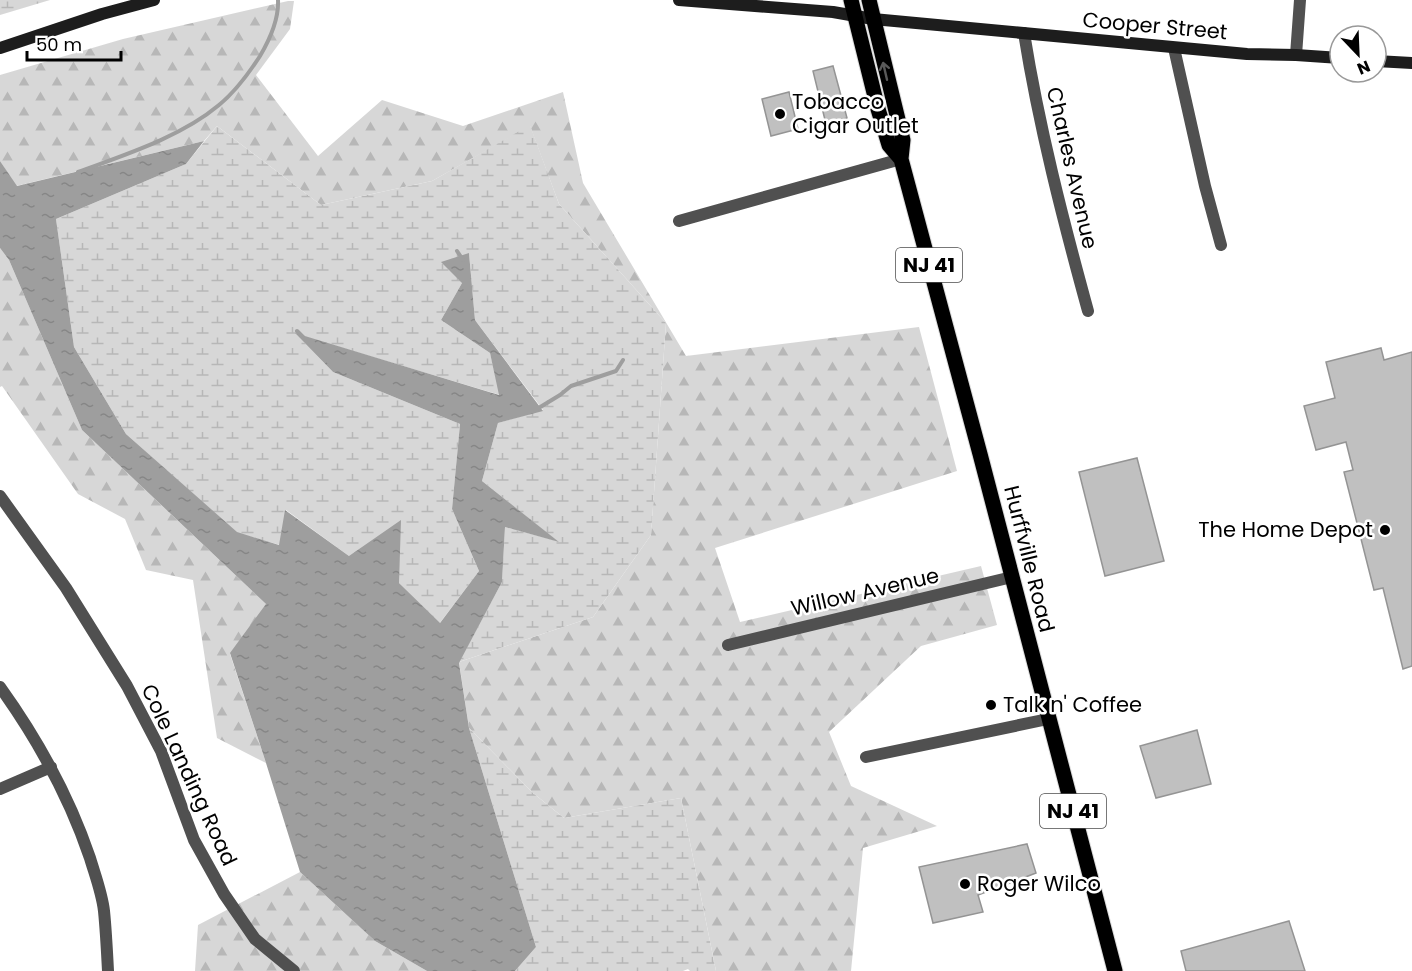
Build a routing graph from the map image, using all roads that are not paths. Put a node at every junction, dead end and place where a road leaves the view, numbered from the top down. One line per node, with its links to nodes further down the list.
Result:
1 (154, 0): 9 (main road)
2 (680, 0): 6 (main road, Cooper Street)
3 (851, 0): 6 (main road, Hurffville Road / NJ 41)
4 (869, 0): 7 (main road, Hurffville Road / NJ 41)
5 (1300, 0): 11 (street)
6 (855, 16): 7 (main road, Cooper Street); 15 (main road, Hurffville Road / NJ 41)
7 (873, 19): 8 (main road, Cooper Street); 15 (main road, Hurffville Road / NJ 41, one-way to 7)
8 (1024, 33): 10 (main road, Cooper Street); 18 (street, Charles Avenue)
9 (0, 48)
10 (1174, 48): 11 (main road, Cooper Street); 17 (street)
11 (1296, 55): 12 (main road, Cooper Street)
12 (1328, 57)
13 (1388, 62): 14 (main road)
14 (1412, 63)
15 (901, 159): 16 (street); 20 (main road, Hurffville Road / NJ 41)
16 (679, 220)
17 (1221, 245)
18 (1088, 311)
19 (0, 496): 28 (street, Cole Landing Road)
20 (1012, 578): 21 (street, Willow Avenue); 23 (main road, Hurffville Road / NJ 41)
21 (728, 645)
22 (0, 687): 25 (street)
23 (1048, 719): 24 (street); 29 (main road, Hurffville Road / NJ 41)
24 (866, 757)
25 (51, 767): 26 (street); 27 (street)
26 (0, 789)
27 (108, 971)
28 (294, 971)
29 (1115, 971)

